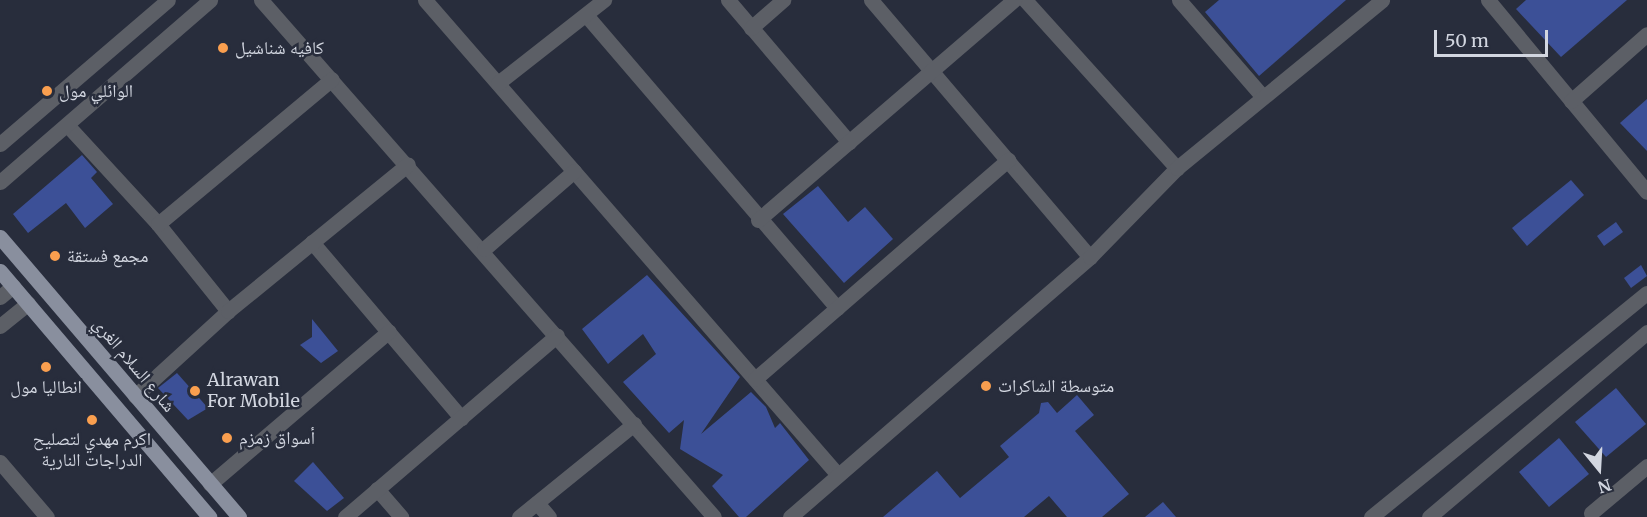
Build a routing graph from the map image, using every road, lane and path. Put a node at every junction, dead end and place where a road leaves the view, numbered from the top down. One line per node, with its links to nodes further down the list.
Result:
1 (168, 0): 24 (street)
2 (210, 0): 22 (street)
3 (261, 0): 18 (street)
4 (425, 0): 19 (street)
5 (604, 0): 14 (street)
6 (728, 0): 15 (street)
7 (783, 0): 15 (street)
8 (871, 0): 17 (street)
9 (1014, 0): 17 (street)
10 (1024, 0): 27 (street)
11 (1382, 0): 20 (street)
12 (1488, 0): 21 (street)
13 (1187, 3): 20 (street)
14 (586, 15): 19 (street); 31 (street)
15 (751, 27): 23 (street)
16 (1647, 34): 21 (street)
17 (932, 71): 23 (street); 25 (street)
18 (332, 79): 26 (street); 32 (street)
19 (498, 83): 28 (street)
20 (1263, 97): 27 (street)
21 (1571, 101): 30 (street)
22 (68, 126): 29 (street); 32 (street)
23 (849, 142): 31 (street)
24 (0, 144)
25 (1008, 160): 36 (street); 42 (street)
26 (408, 164): 34 (street); 35 (street)
27 (1177, 168): 36 (street)
28 (574, 171): 35 (street); 48 (street)
29 (0, 182)
30 (1647, 192)
31 (758, 220): 42 (street)
32 (158, 224): 43 (street)
33 (0, 237): 49 (main road, شارع السلام الغري)
34 (312, 242): 43 (street); 45 (street)
35 (484, 249): 47 (street)
36 (1090, 257): 54 (street)
37 (0, 271): 38 (main road)
38 (13, 286): 40 (street); 41 (main road)
39 (1647, 293): 68 (street)
40 (0, 297)
41 (28, 303): 44 (street); 60 (main road)
42 (837, 308): 48 (street)
43 (228, 311): 49 (street)
44 (0, 326)
45 (389, 330): 50 (street); 55 (street)
46 (1647, 332): 69 (street)
47 (557, 335): 50 (street); 51 (street)
48 (755, 379): 54 (street)
49 (135, 396): 55 (main road, شارع السلام الغري)
50 (461, 418): 56 (street)
51 (634, 424): 57 (street); 66 (street)
52 (1647, 466): 58 (street)
53 (3, 471): 59 (street)
54 (838, 474): 67 (street)
55 (210, 484): 61 (main road, شارع السلام الغري)
56 (377, 489): 62 (street); 63 (street)
57 (537, 503): 64 (street); 65 (street)
58 (1592, 513)
59 (47, 517)
60 (209, 517)
61 (239, 517)
62 (345, 517)
63 (401, 517)
64 (519, 517)
65 (549, 517)
66 (714, 517)
67 (790, 517)
68 (1371, 517)
69 (1428, 517)

